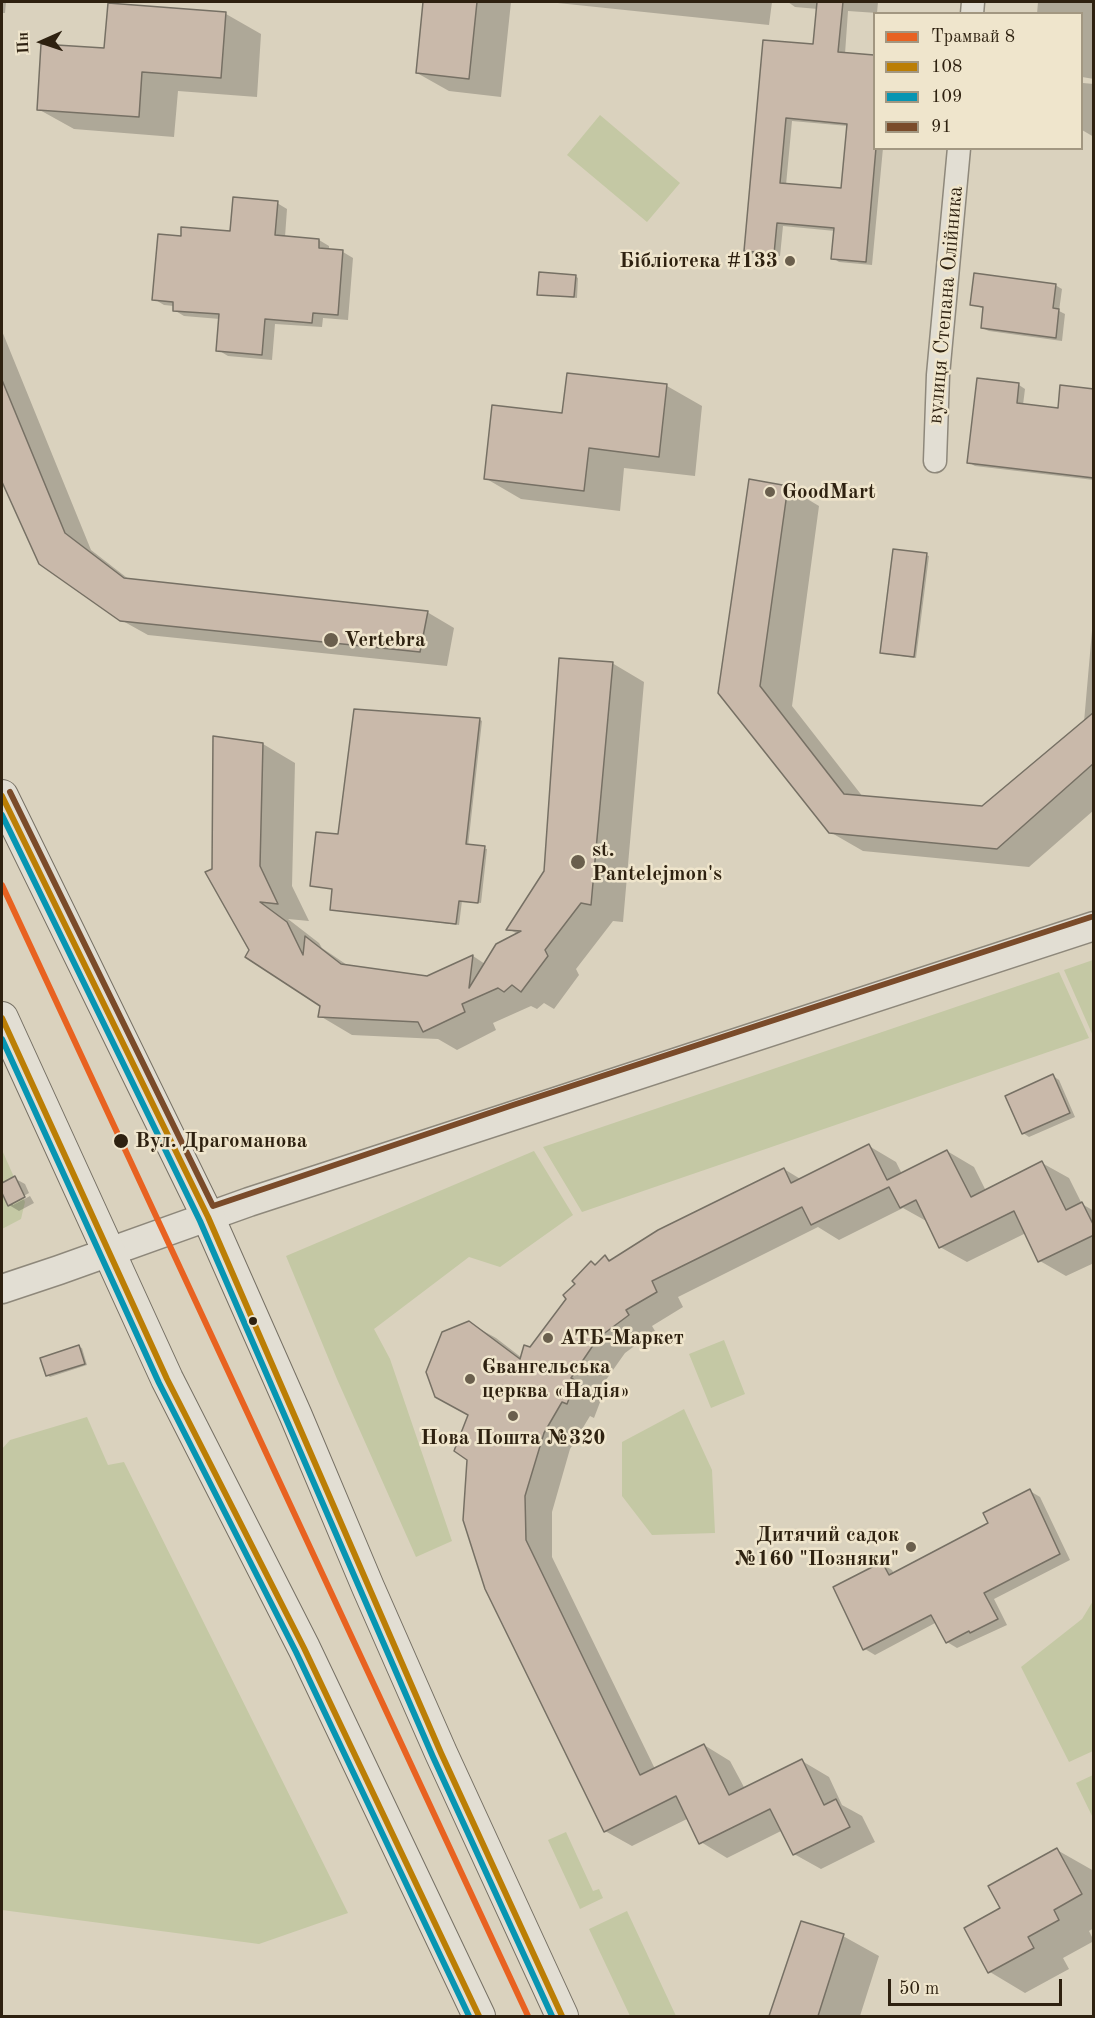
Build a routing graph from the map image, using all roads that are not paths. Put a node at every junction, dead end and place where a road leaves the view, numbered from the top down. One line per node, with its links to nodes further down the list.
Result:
1 (959, 150): 2 (street, вулиця Степана Олійника)
2 (935, 461)
3 (2, 796): 6 (main road)
4 (1094, 926): 6 (street)
5 (2, 1018): 7 (main road)
6 (208, 1217): 7 (street); 10 (main road)
7 (108, 1253): 8 (street); 9 (main road)
8 (2, 1289)
9 (479, 2016)
10 (562, 2016)

